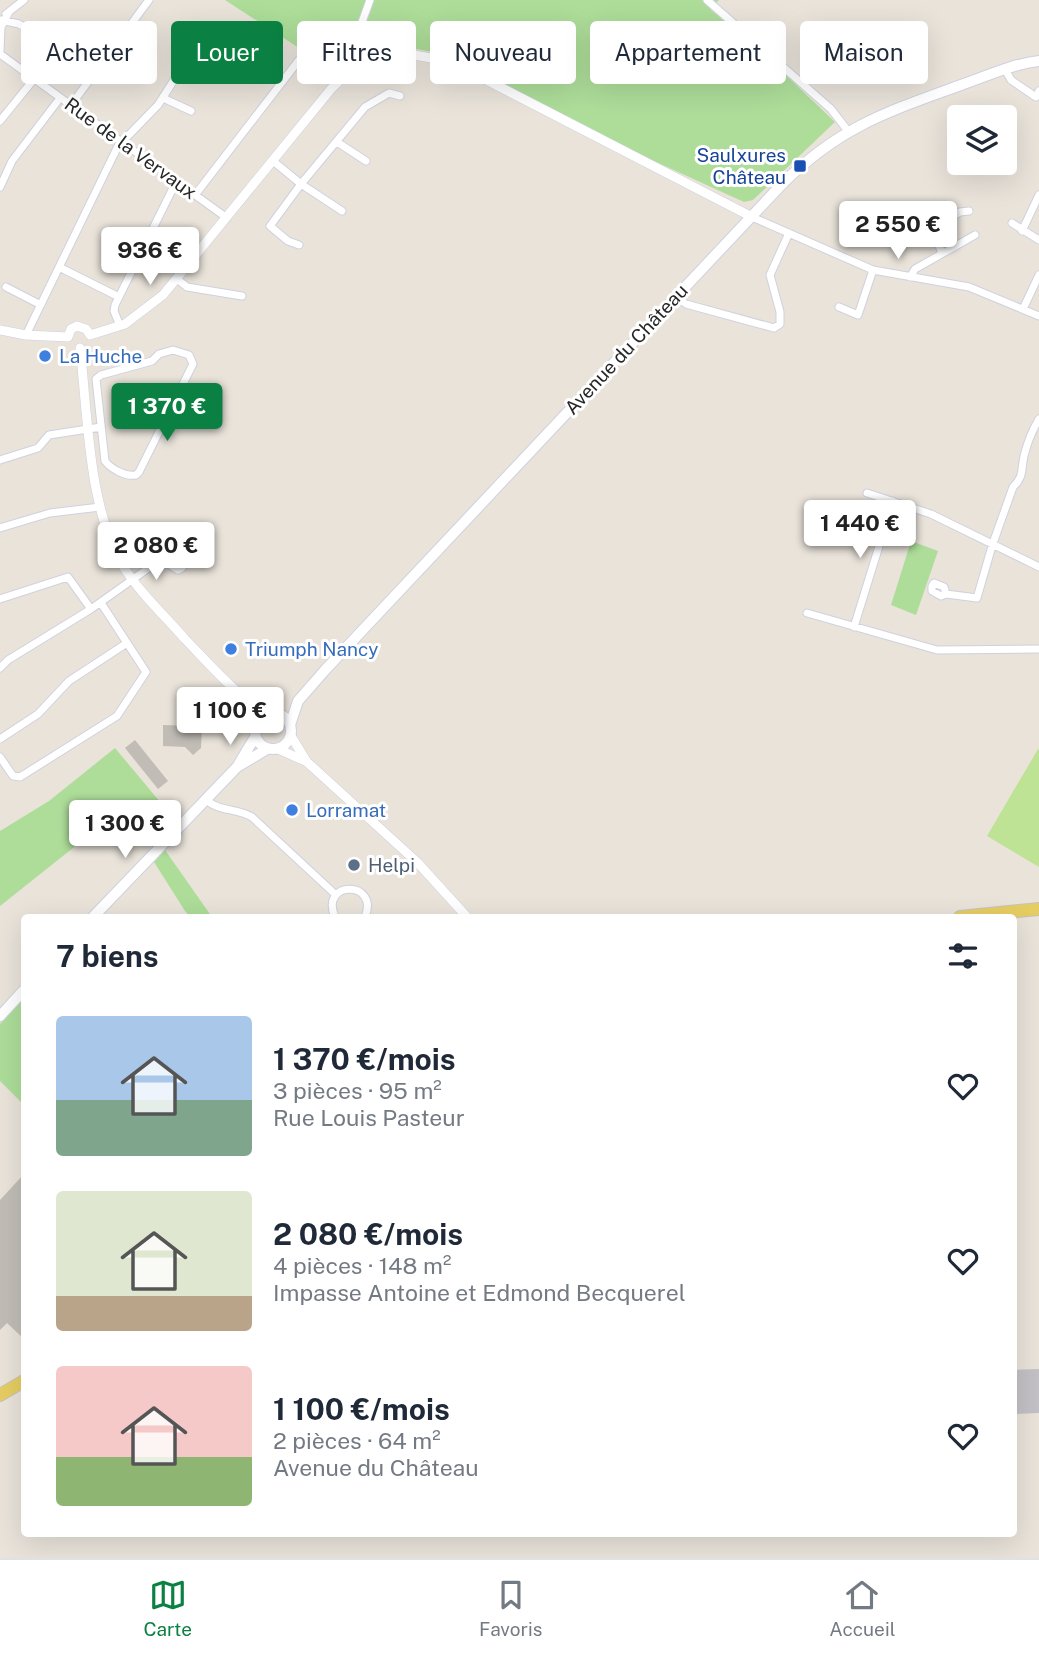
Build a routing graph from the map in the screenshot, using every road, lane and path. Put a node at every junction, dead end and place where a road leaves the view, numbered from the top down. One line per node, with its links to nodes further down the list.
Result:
1 (24, 0): 5 (street)
2 (149, 0): 22 (street)
3 (370, 0): 6 (street)
4 (707, 0): 25 (street)
5 (1, 20): 7 (street); 8 (street)
6 (362, 21)
7 (21, 25)
8 (0, 53): 12 (street, Rue de la Vervaux)
9 (416, 54): 37 (street)
10 (1039, 61): 13 (main road, Avenue du Château)
11 (297, 63): 33 (street)
12 (21, 69)
13 (1005, 69): 18 (street); 25 (main road, Avenue du Château)
14 (30, 84): 24 (street)
15 (41, 84): 22 (street, Rue de la Vervaux)
16 (173, 84): 20 (street)
17 (336, 84): 28 (street)
18 (1039, 91)
19 (400, 96): 27 (street)
20 (163, 98): 23 (street); 26 (street)
21 (57, 102): 31 (street)
22 (71, 105): 26 (street, Rue de la Vervaux)
23 (191, 111)
24 (0, 121)
25 (848, 131): 37 (main road, Avenue du Château)
26 (121, 142): 30 (street, Rue de la Vervaux); 46 (street)
27 (337, 142): 29 (street); 32 (street)
28 (273, 161): 32 (street); 38 (street)
29 (366, 161)
30 (176, 182): 33 (street, Rue de la Vervaux); 52 (street)
31 (1, 184)
32 (301, 184): 35 (street); 44 (street)
33 (195, 195): 38 (street, Rue de la Vervaux)
34 (1039, 195): 40 (street)
35 (342, 211)
36 (969, 211): 45 (street)
37 (752, 216): 41 (street); 54 (main road, Avenue du Château)
38 (227, 218): 50 (street)
39 (1012, 223): 40 (street)
40 (1022, 231): 43 (street)
41 (789, 233): 47 (street); 54 (street)
42 (975, 235): 45 (street)
43 (1039, 240)
44 (299, 245)
45 (942, 253): 49 (street)
46 (59, 267): 52 (street); 55 (street)
47 (873, 270): 49 (street); 56 (street)
48 (1039, 275): 57 (street)
49 (910, 276): 57 (street)
50 (177, 279): 53 (street); 59 (street)
51 (6, 287): 55 (street)
52 (119, 296): 59 (street)
53 (242, 296)
54 (676, 297): 87 (main road, Avenue du Château)
55 (41, 305): 61 (street)
56 (839, 307)
57 (1023, 309): 58 (street)
58 (1039, 316)
59 (120, 326): 62 (street)
60 (0, 330): 61 (street)
61 (26, 335): 63 (street)
62 (90, 335): 63 (street); 64 (street)
63 (68, 337): 64 (street)
64 (80, 348): 67 (street)
65 (1039, 419): 73 (street)
66 (101, 427): 66 (street); 67 (street)
67 (89, 429): 68 (street); 71 (street)
68 (0, 460)
69 (867, 493): 70 (street)
70 (892, 501): 73 (street); 82 (street)
71 (100, 507): 72 (street); 76 (street)
72 (0, 528)
73 (992, 546): 75 (street); 77 (street)
74 (162, 560): 76 (street)
75 (1039, 567)
76 (133, 581): 79 (street); 86 (street)
77 (946, 594)
78 (0, 599): 80 (street)
79 (101, 603): 80 (street); 83 (street)
80 (91, 609): 85 (street)
81 (807, 613): 82 (street)
82 (854, 627): 84 (street)
83 (127, 643): 91 (street); 93 (street)
84 (1039, 649)
85 (0, 668)
86 (239, 696): 88 (street); 90 (street)
87 (298, 701): 88 (main road, Avenue du Château); 89 (main road, Avenue du Château)
88 (272, 714): 89 (main road); 90 (main road, Avenue du Château)
89 (290, 730): 92 (main road); 94 (street)
90 (255, 732): 92 (main road); 95 (main road)
91 (0, 739)
92 (272, 749): 94 (street); 95 (main road)
93 (0, 757)
94 (307, 762): 102 (street)
95 (237, 767): 96 (main road)
96 (206, 800): 97 (street); 99 (main road)
97 (337, 895): 100 (street); 101 (street)
98 (1039, 909): 103 (main road)
99 (96, 914)
100 (334, 914)
101 (366, 914)
102 (464, 914)
103 (990, 914)
104 (21, 993): 105 (main road)
105 (0, 1016)
106 (21, 1383): 107 (main road)
107 (0, 1395)

